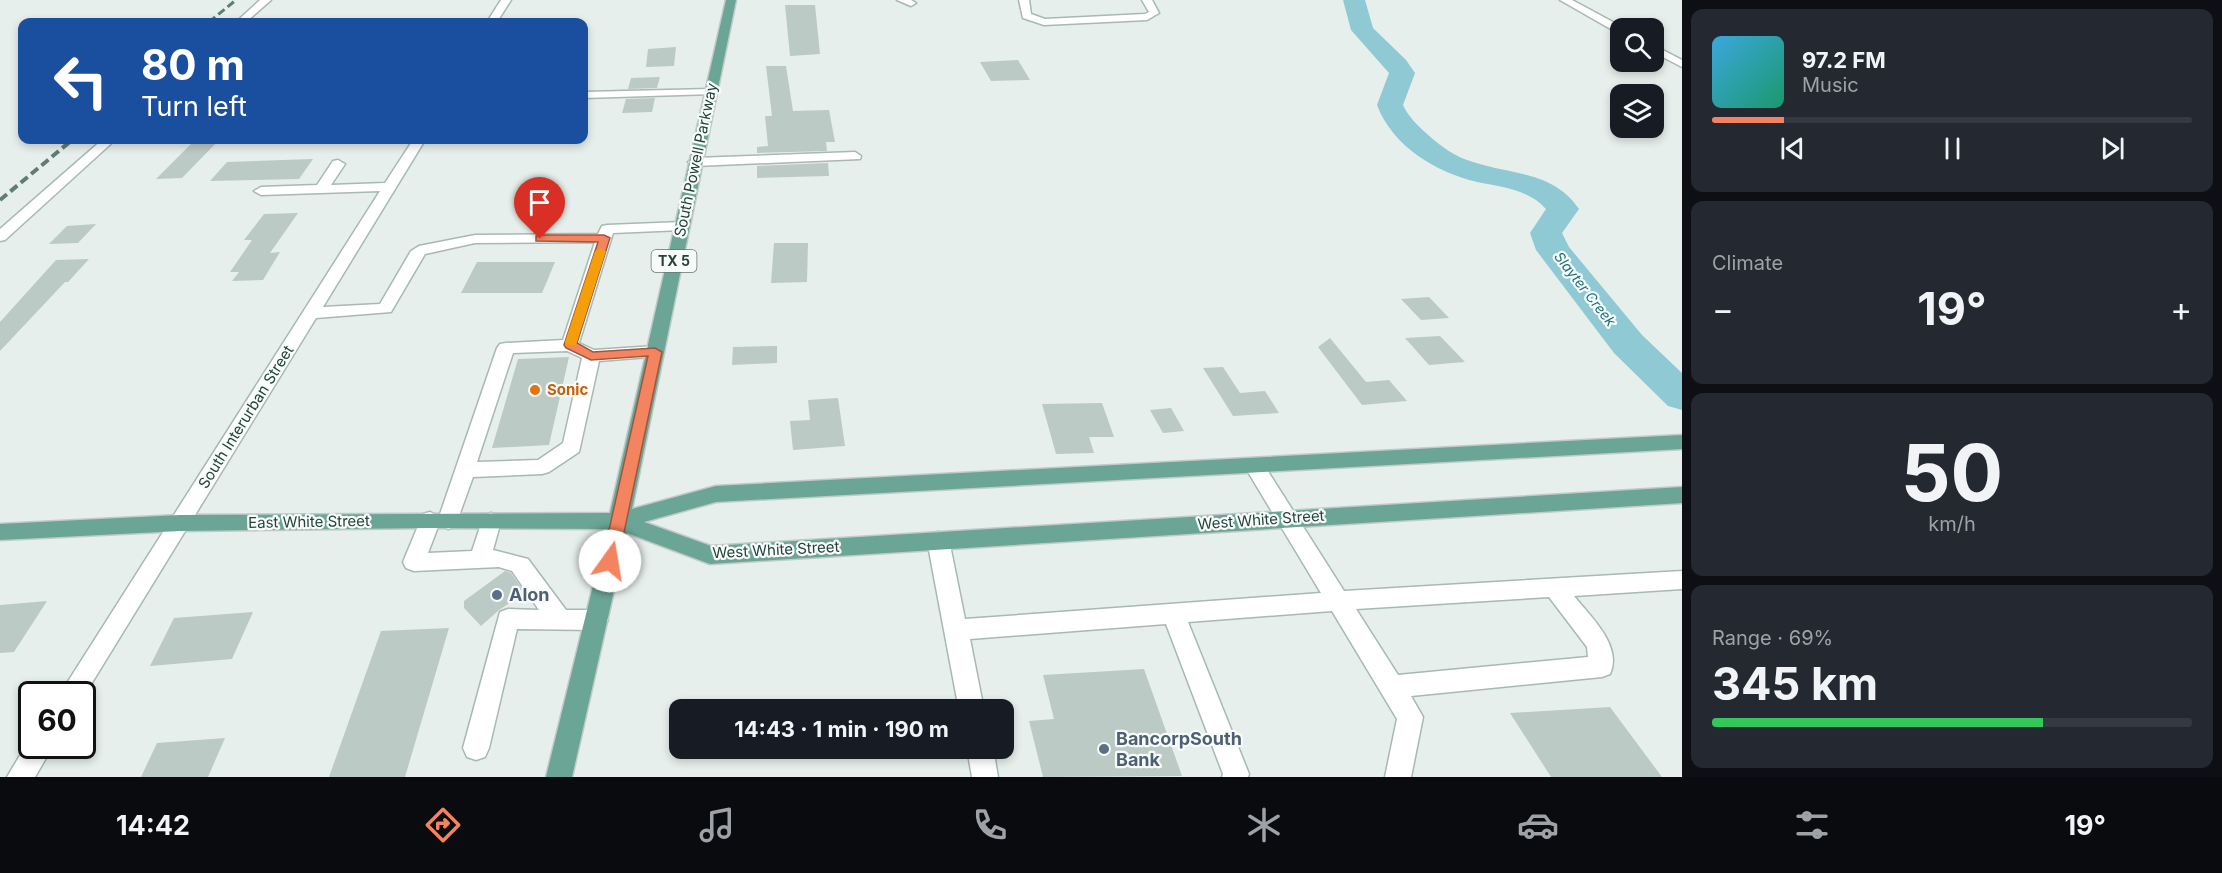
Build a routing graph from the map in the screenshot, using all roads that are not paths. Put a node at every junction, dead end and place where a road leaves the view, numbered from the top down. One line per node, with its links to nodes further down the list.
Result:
1 (266, 0): 7 (street)
2 (506, 0): 8 (street)
3 (731, 0): 12 (main road, South Powell Parkway / TX 5)
4 (1024, 0): 5 (street)
5 (1147, 0)
6 (1565, 0): 9 (street)
7 (246, 18)
8 (495, 18)
9 (1610, 25)
10 (1664, 54): 11 (street)
11 (1682, 64)
12 (710, 92): 13 (street); 17 (main road, South Powell Parkway / TX 5)
13 (588, 95)
14 (105, 144): 23 (street)
15 (416, 144): 19 (street, South Interurban Street)
16 (855, 156): 17 (street)
17 (695, 162): 22 (main road, South Powell Parkway / TX 5)
18 (338, 164): 20 (street)
19 (389, 187): 20 (street); 25 (street, South Interurban Street)
20 (321, 189): 21 (street)
21 (261, 191)
22 (682, 226): 24 (street); 27 (main road, South Powell Parkway / TX 5)
23 (0, 237)
24 (604, 238): 25 (street); 26 (street)
25 (311, 313): 37 (street, South Interurban Street)
26 (570, 345): 28 (street); 31 (street)
27 (655, 352): 28 (street); 36 (main road, South Powell Parkway / TX 5)
28 (591, 356): 31 (street)
29 (1682, 442): 30 (main road)
30 (1255, 467): 33 (street); 36 (main road)
31 (465, 470): 34 (street)
32 (1682, 495): 33 (main road, West White Street)
33 (1286, 518): 39 (main road, West White Street); 43 (street)
34 (439, 520): 35 (main road, East White Street); 37 (main road, East White Street); 40 (street)
35 (491, 521): 36 (main road, East White Street); 40 (street)
36 (619, 521): 39 (main road, West White Street); 46 (main road, South Powell Parkway / TX 5)
37 (180, 523): 38 (main road, East White Street); 48 (street, South Interurban Street)
38 (0, 532)
39 (938, 540): 47 (street)
40 (480, 559): 45 (street)
41 (1682, 580): 42 (street)
42 (1555, 588): 43 (street); 49 (street)
43 (1339, 601): 44 (street); 49 (street)
44 (1173, 613): 47 (street); 58 (street)
45 (560, 620): 46 (street); 51 (street)
46 (596, 620): 55 (main road, South Powell Parkway / TX 5)
47 (956, 630): 50 (street)
48 (80, 681)
49 (1392, 687): 59 (street)
50 (970, 699)
51 (476, 748)
52 (32, 759): 54 (street)
53 (982, 759): 57 (street)
54 (20, 777)
55 (559, 777)
56 (981, 777): 57 (street)
57 (986, 777)
58 (1234, 777)
59 (1398, 777)

